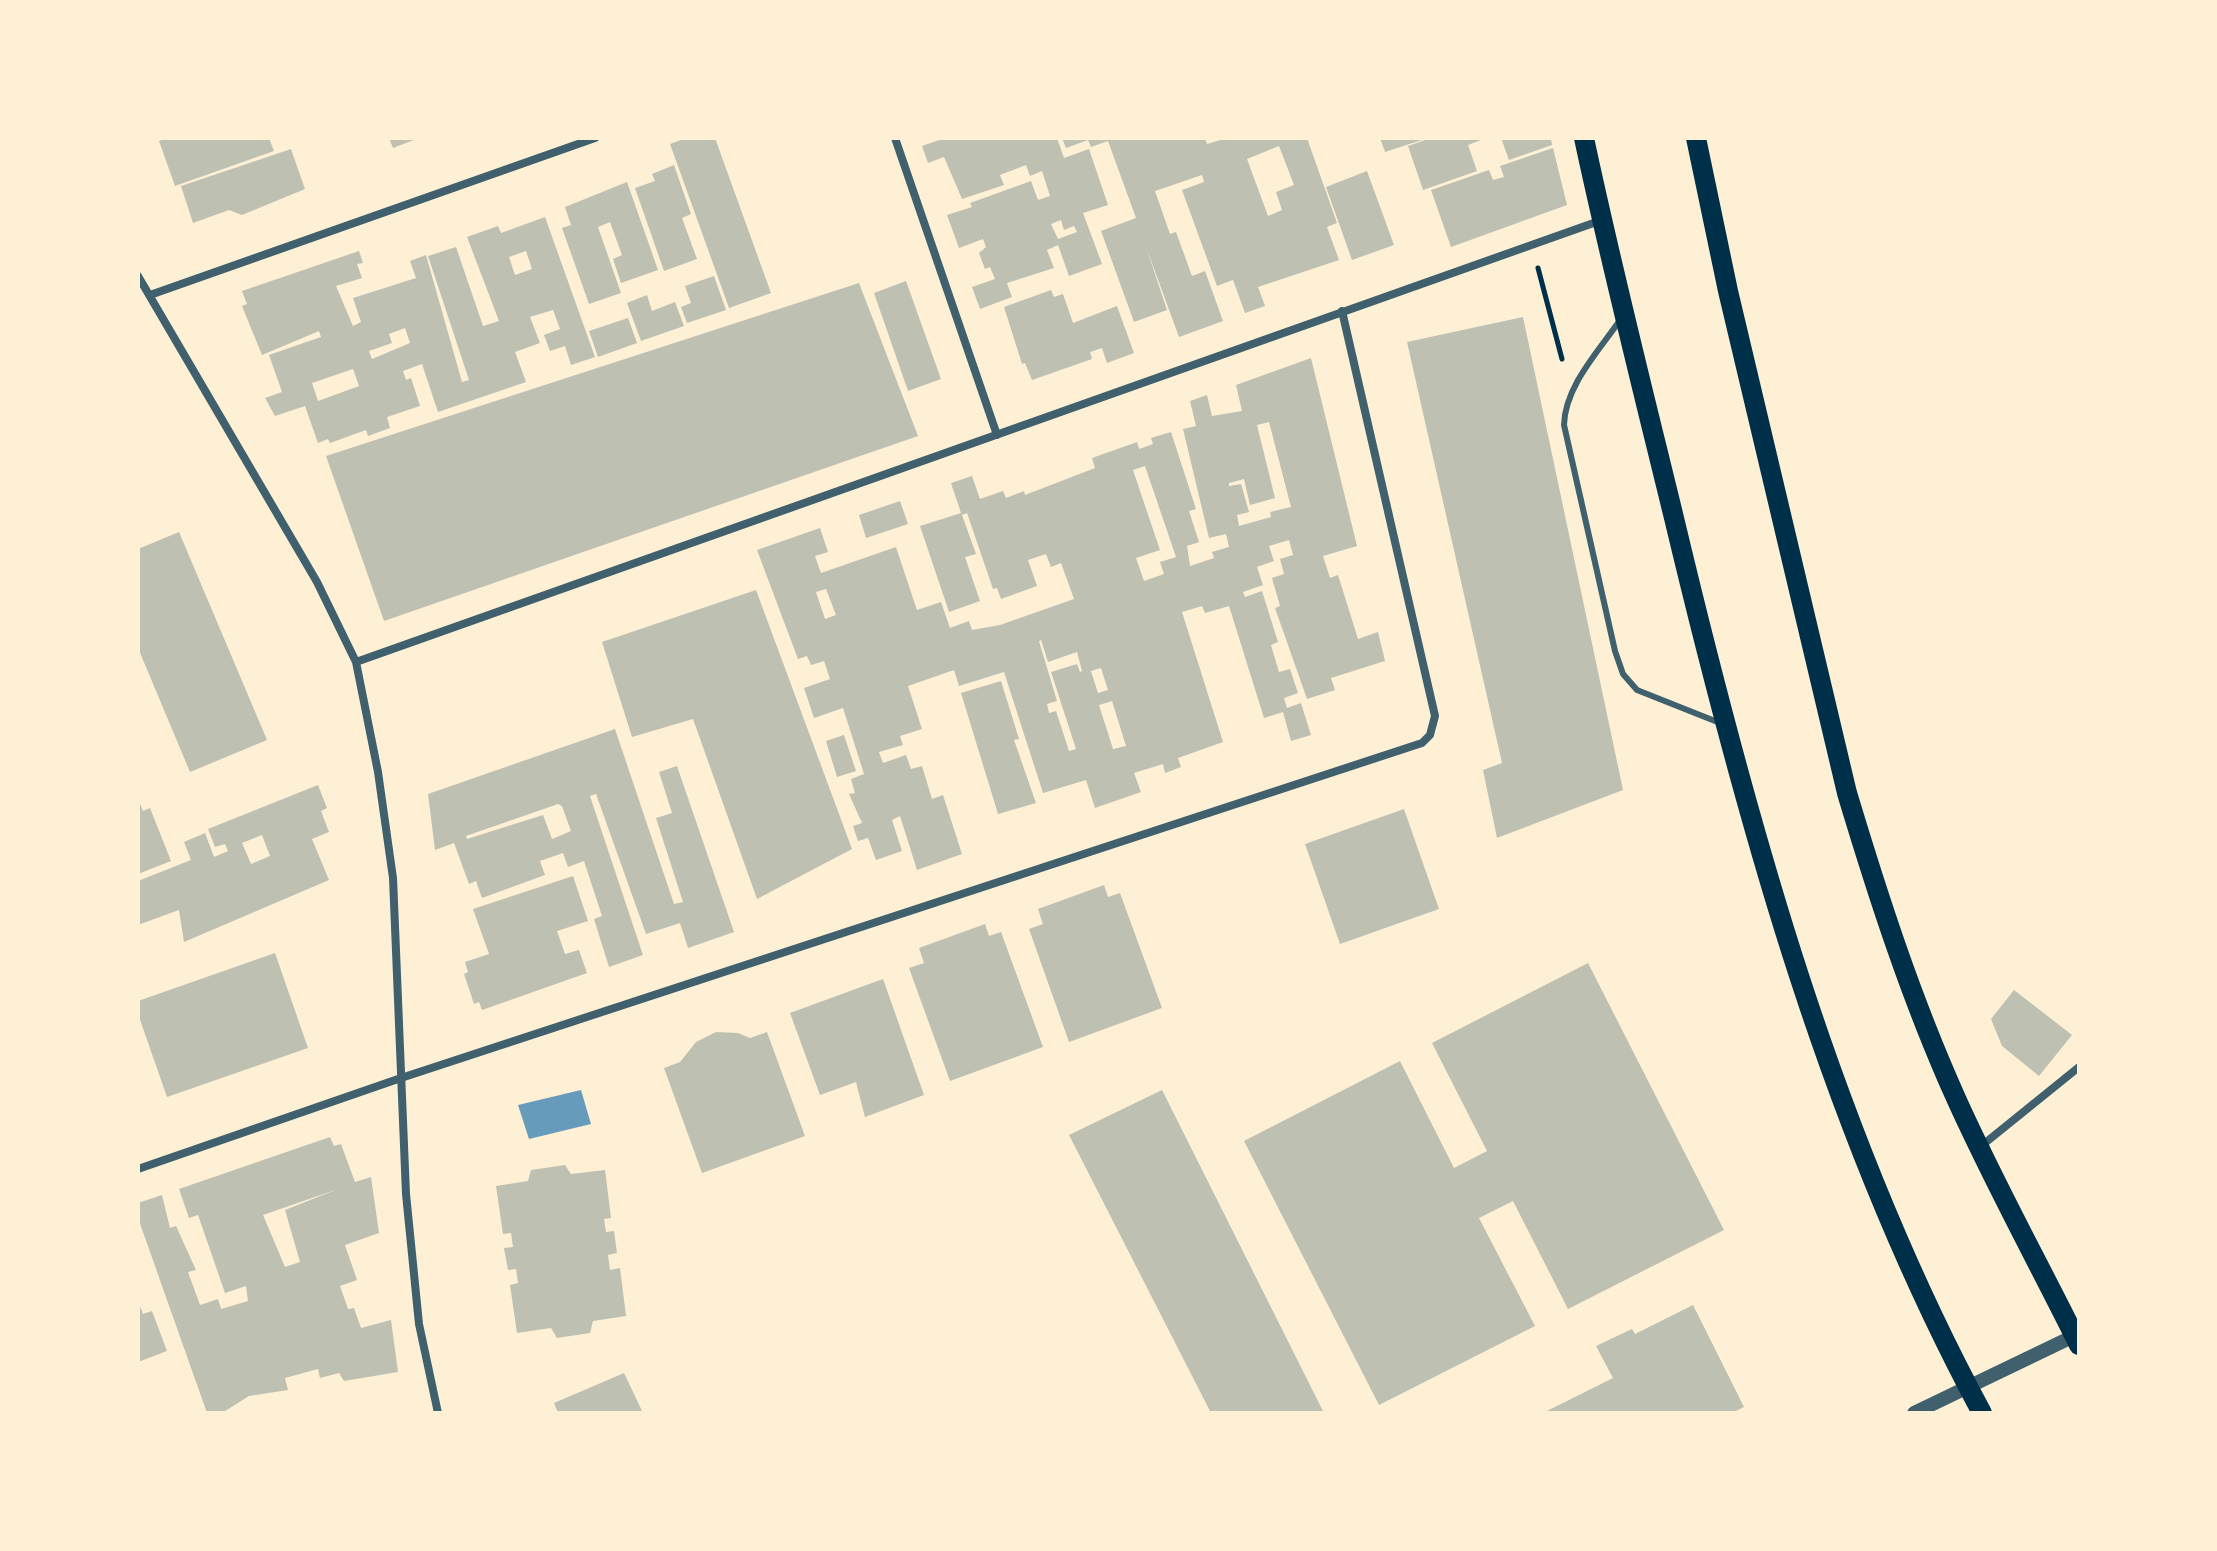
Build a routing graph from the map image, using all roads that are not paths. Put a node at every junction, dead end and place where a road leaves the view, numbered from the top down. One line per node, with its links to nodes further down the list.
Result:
1 (595, 138): 7 (street)
2 (895, 138): 10 (street)
3 (1584, 138): 5 (main road)
4 (1696, 138): 15 (main road)
5 (1602, 220): 8 (street); 9 (main road)
6 (138, 276): 7 (street)
7 (150, 295): 11 (street)
8 (1342, 311): 10 (street); 14 (street)
9 (1625, 314): 12 (main road); 12 (lane)
10 (997, 435): 11 (street)
11 (356, 662): 14 (street)
12 (1724, 724): 18 (main road)
13 (2079, 1067): 15 (street)
14 (401, 1078): 16 (street); 19 (street)
15 (1979, 1148): 17 (main road)
16 (138, 1169)
17 (2077, 1338): 18 (street)
18 (1968, 1387): 20 (street); 21 (main road)
19 (438, 1413)
20 (1914, 1413)
21 (1982, 1413)

